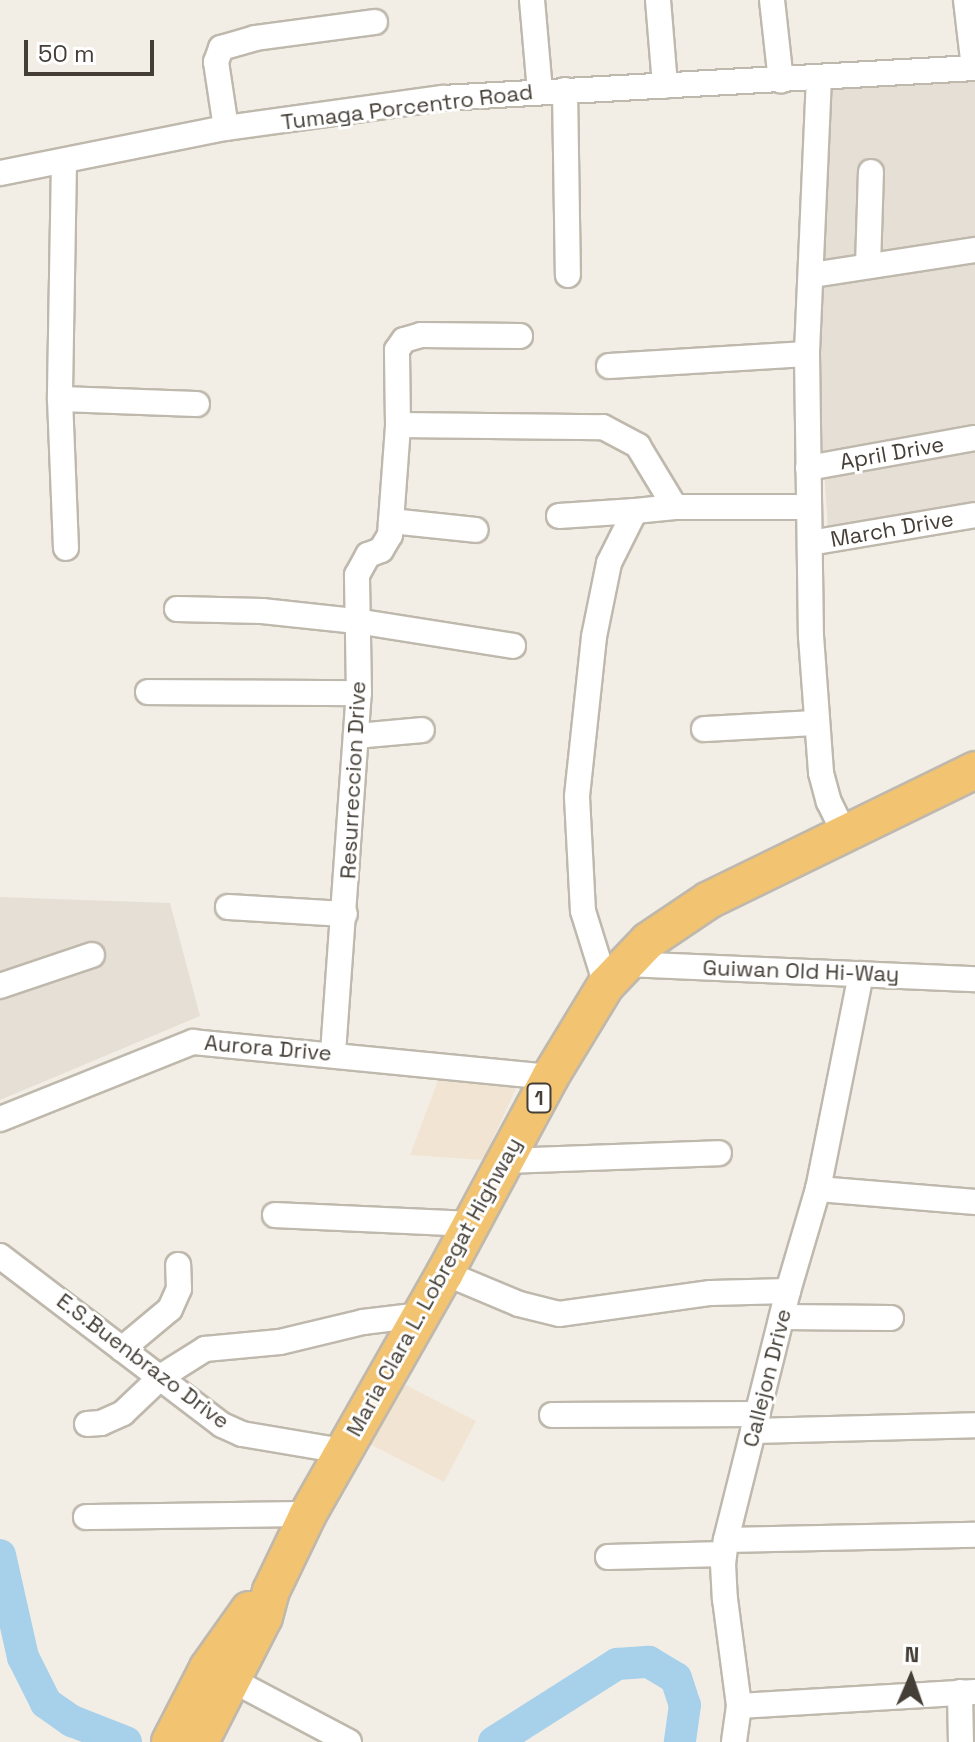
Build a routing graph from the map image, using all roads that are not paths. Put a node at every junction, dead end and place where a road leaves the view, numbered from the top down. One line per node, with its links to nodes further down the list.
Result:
1 (532, 0): 10 (street)
2 (658, 0): 9 (street)
3 (772, 0): 8 (street)
4 (966, 0): 6 (street)
5 (375, 22): 11 (street)
6 (975, 68): 7 (street, Tumaga Porcentro Road)
7 (819, 77): 8 (street, Tumaga Porcentro Road); 18 (street)
8 (781, 81): 9 (street, Tumaga Porcentro Road)
9 (665, 86): 10 (street, Tumaga Porcentro Road)
10 (552, 91): 11 (street, Tumaga Porcentro Road); 17 (street)
11 (226, 128): 12 (street, Tumaga Porcentro Road)
12 (64, 162): 14 (street, Tumaga Porcentro Road); 22 (street)
13 (871, 172): 16 (street)
14 (0, 173)
15 (975, 250): 16 (street)
16 (868, 266): 18 (street)
17 (568, 275)
18 (812, 275): 20 (street)
19 (520, 336): 24 (street)
20 (807, 354): 21 (street); 26 (street)
21 (609, 366)
22 (60, 399): 23 (street); 35 (street)
23 (197, 404)
24 (398, 425): 27 (street); 32 (street)
25 (975, 438): 26 (street, April Drive)
26 (808, 468): 28 (street)
27 (675, 507): 28 (street); 29 (street)
28 (809, 507): 34 (street)
29 (635, 511): 31 (street); 51 (street)
30 (975, 515): 34 (street, March Drive)
31 (559, 516)
32 (391, 521): 33 (street); 37 (street, Resurreccion Drive)
33 (476, 530)
34 (810, 543): 41 (street)
35 (66, 548)
36 (177, 609): 37 (street)
37 (356, 621): 38 (street); 40 (street, Resurreccion Drive)
38 (513, 646)
39 (148, 692): 40 (street)
40 (359, 693): 44 (street, Resurreccion Drive)
41 (816, 723): 42 (street); 46 (street)
42 (704, 729)
43 (422, 730): 44 (street)
44 (356, 736): 48 (street, Resurreccion Drive)
45 (975, 770): 46 (highway, Maria Clara L. Lobregat Highway / 1)
46 (844, 833): 51 (highway, Maria Clara L. Lobregat Highway / 1)
47 (228, 907): 48 (street)
48 (345, 914): 54 (street, Resurreccion Drive)
49 (92, 955): 53 (street)
50 (861, 974): 51 (street, Guiwan Old Hi-Way); 52 (street, Guiwan Old Hi-Way); 59 (street, Callejon Drive)
51 (616, 975): 55 (highway, Maria Clara L. Lobregat Highway / 1)
52 (975, 979)
53 (0, 986)
54 (333, 1053): 55 (street, Aurora Drive); 56 (street, Aurora Drive)
55 (550, 1077): 58 (highway, Maria Clara L. Lobregat Highway / 1)
56 (0, 1119)
57 (719, 1153): 58 (street)
58 (504, 1161): 62 (highway, Maria Clara L. Lobregat Highway / 1)
59 (818, 1189): 60 (street); 66 (street, Callejon Drive)
60 (975, 1202)
61 (275, 1215): 62 (street)
62 (471, 1224): 65 (highway, Maria Clara L. Lobregat Highway / 1)
63 (0, 1256): 70 (street, E.S.Buenbrazo Drive)
64 (178, 1265): 70 (street)
65 (445, 1273): 66 (street); 67 (highway, Maria Clara L. Lobregat Highway / 1)
66 (788, 1291): 68 (street, Callejon Drive)
67 (420, 1315): 71 (street); 76 (highway, Maria Clara L. Lobregat Highway / 1)
68 (783, 1317): 69 (street); 73 (street, Callejon Drive)
69 (891, 1318)
70 (122, 1349): 71 (street, E.S.Buenbrazo Drive)
71 (162, 1376): 74 (street); 76 (street, E.S.Buenbrazo Drive)
72 (552, 1415): 73 (street)
73 (755, 1423): 75 (street); 80 (street, Callejon Drive)
74 (87, 1424)
75 (975, 1425)
76 (343, 1451): 77 (highway, Maria Clara L. Lobregat Highway / 1)
77 (308, 1514): 78 (street); 82 (highway, Maria Clara L. Lobregat Highway / 1)
78 (86, 1517)
79 (975, 1535): 80 (street)
80 (725, 1547): 81 (street); 85 (street, Callejon Drive)
81 (608, 1557)
82 (271, 1591): 83 (highway, Maria Clara L. Lobregat Highway / 1); 86 (highway, Maria Clara L. Lobregat Highway / 1)
83 (234, 1681): 86 (highway, Maria Clara L. Lobregat Highway / 1); 87 (street)
84 (968, 1692): 85 (street); 89 (street)
85 (739, 1706): 88 (street, Callejon Drive)
86 (189, 1735)
87 (349, 1742)
88 (734, 1742)
89 (961, 1742)

